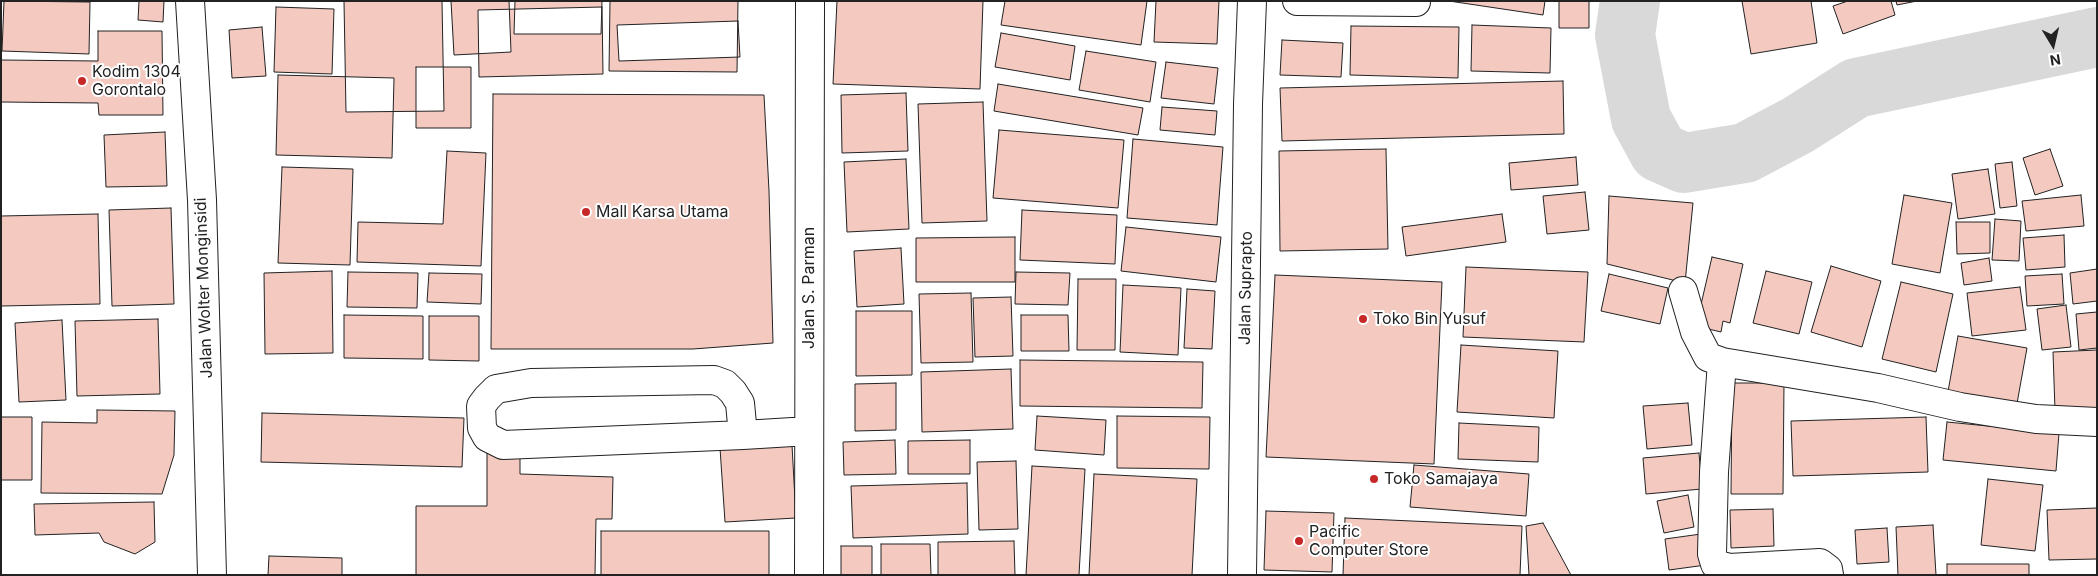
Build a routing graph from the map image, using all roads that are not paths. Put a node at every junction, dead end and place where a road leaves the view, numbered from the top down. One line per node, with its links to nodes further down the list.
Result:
1 (190, 1): 11 (street, Jalan Wolter Monginsidi)
2 (810, 1): 9 (street, Jalan S. Parman)
3 (1252, 1): 13 (street, Jalan Suprapto)
4 (1297, 1): 5 (street)
5 (1416, 2)
6 (1683, 291): 7 (street)
7 (1722, 362): 8 (street); 14 (street)
8 (2097, 422)
9 (809, 431): 10 (street); 12 (street, Jalan S. Parman)
10 (743, 435): 10 (street)
11 (212, 575)
12 (808, 575)
13 (1242, 575)
14 (1830, 575)

